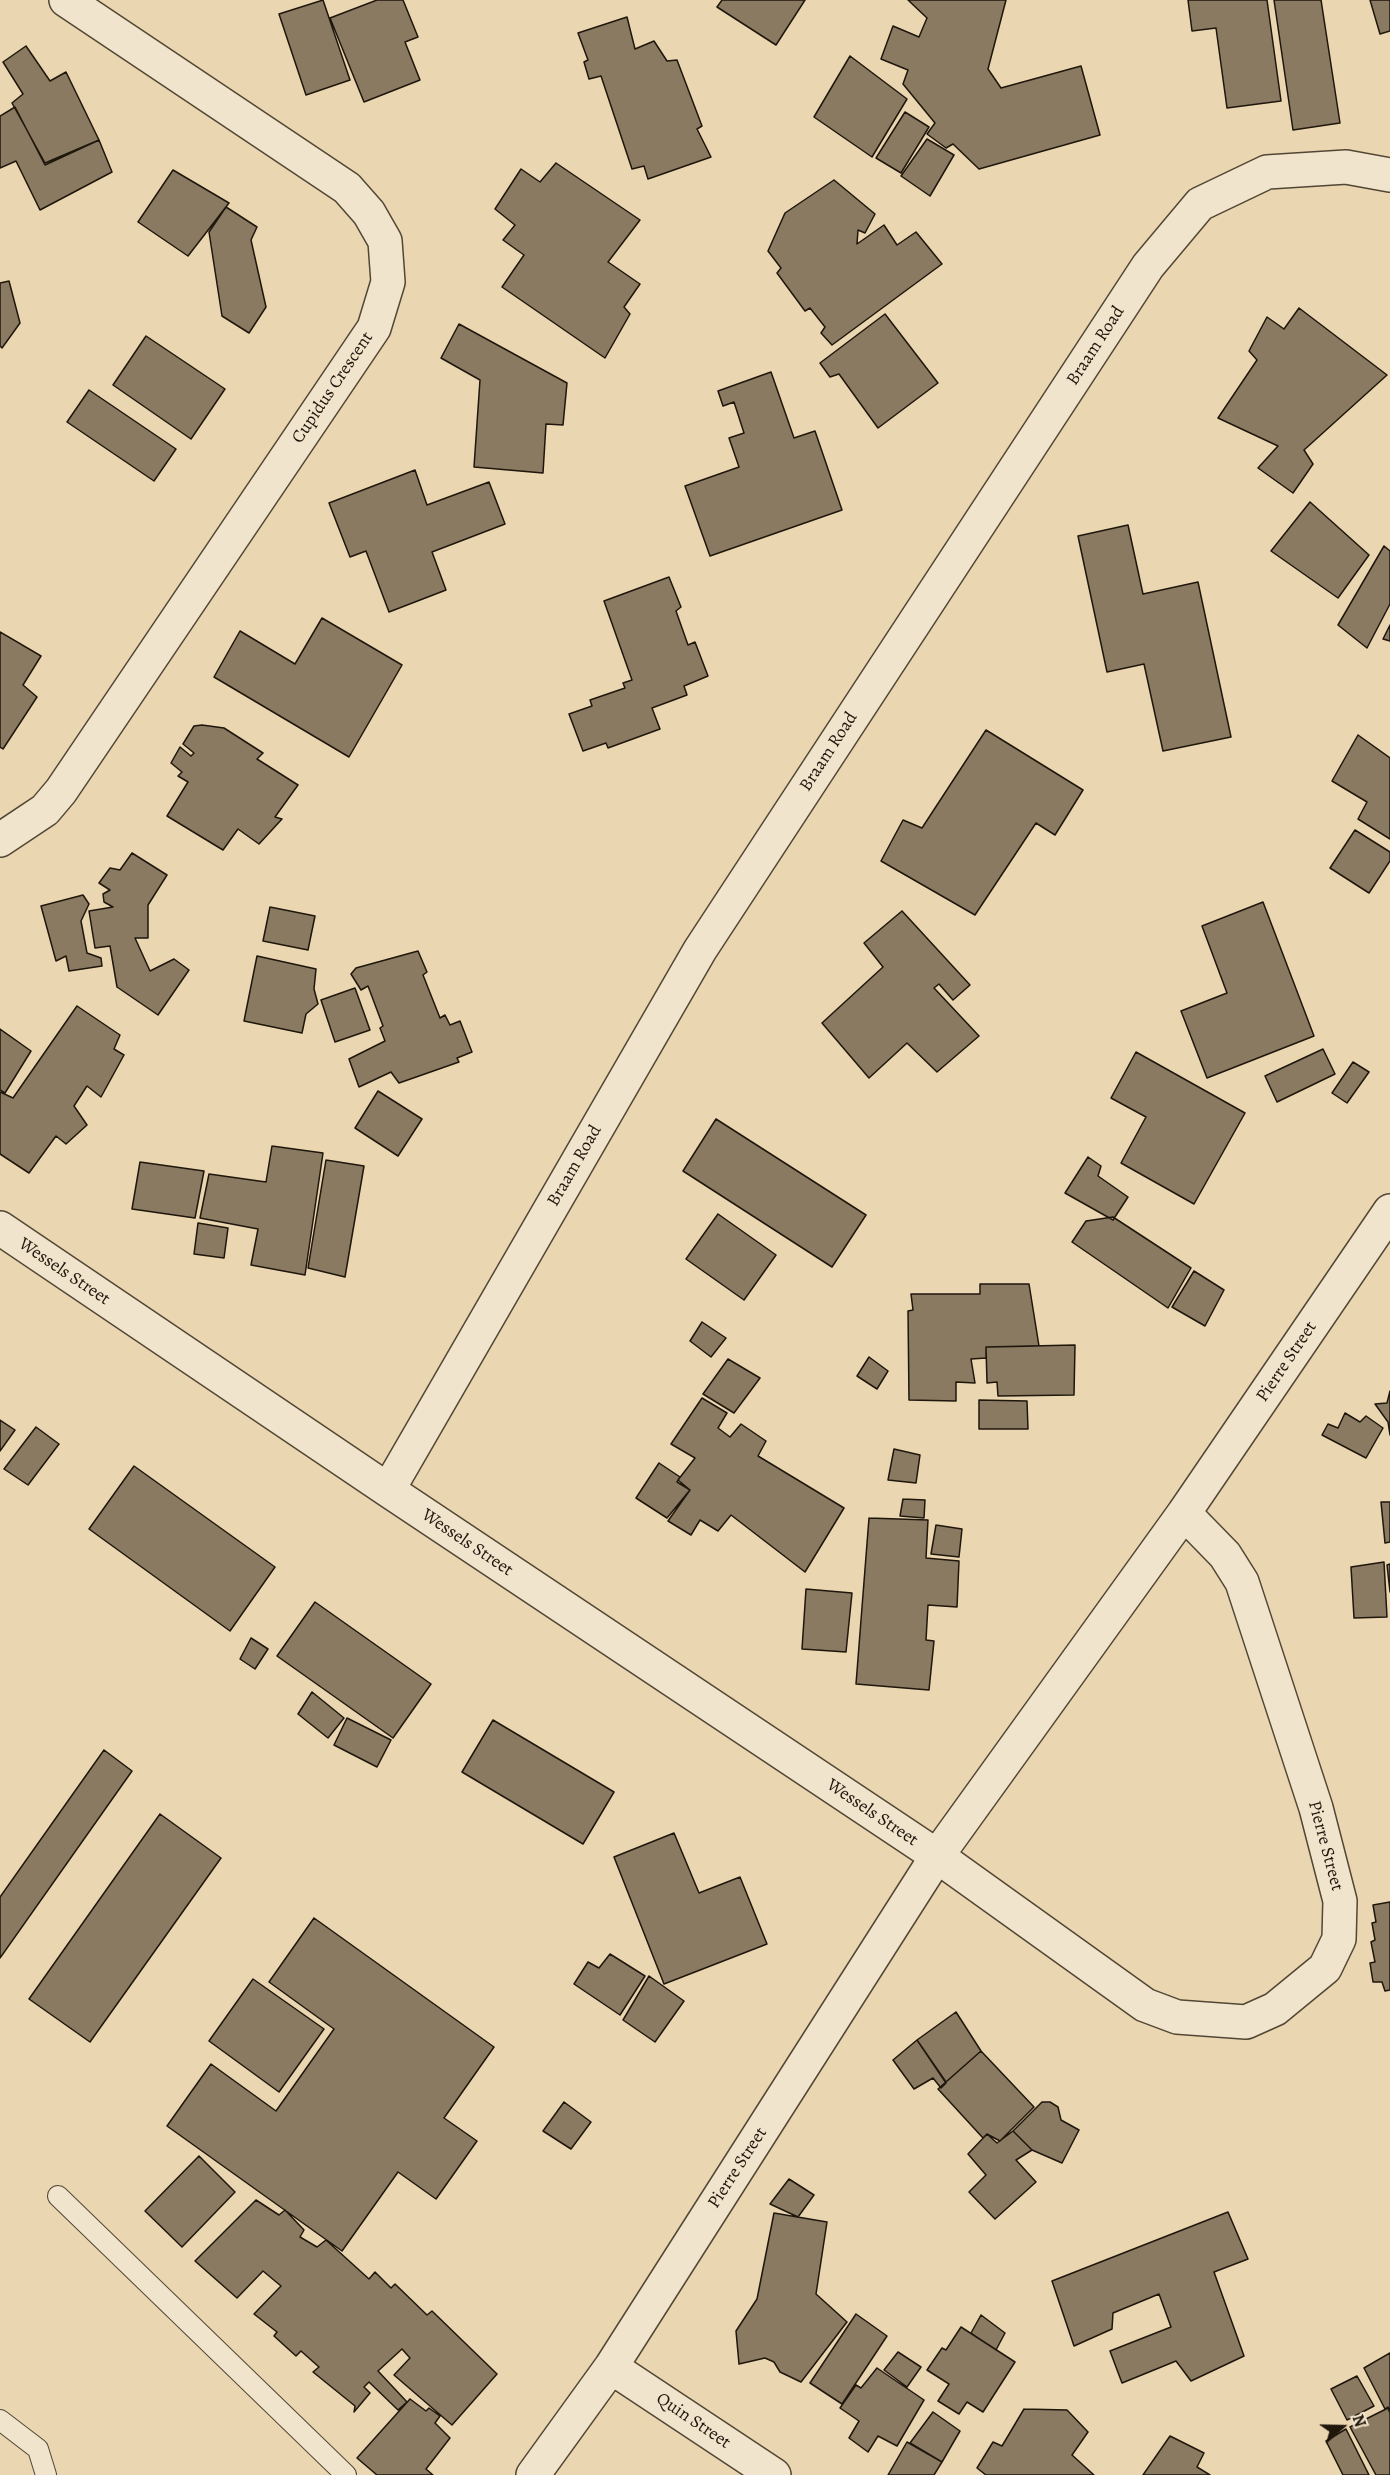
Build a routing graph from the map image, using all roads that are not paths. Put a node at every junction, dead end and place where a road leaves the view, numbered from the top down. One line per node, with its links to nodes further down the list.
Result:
1 (66, 0): 3 (street, Cupidus Crescent)
2 (1390, 175): 6 (street, Braam Road)
3 (0, 840)
4 (1390, 1211): 7 (street, Pierre Street)
5 (0, 1228): 6 (street, Wessels Street)
6 (387, 1490): 8 (street, Wessels Street)
7 (1184, 1514): 8 (street, Pierre Street); 8 (street, Pierre Street)
8 (937, 1856): 10 (street, Pierre Street)
9 (58, 2196): 13 (lane)
10 (611, 2367): 14 (street, Pierre Street); 15 (street, Quin Street)
11 (0, 2420): 12 (lane)
12 (46, 2475)
13 (346, 2475)
14 (533, 2475)
15 (774, 2475)

